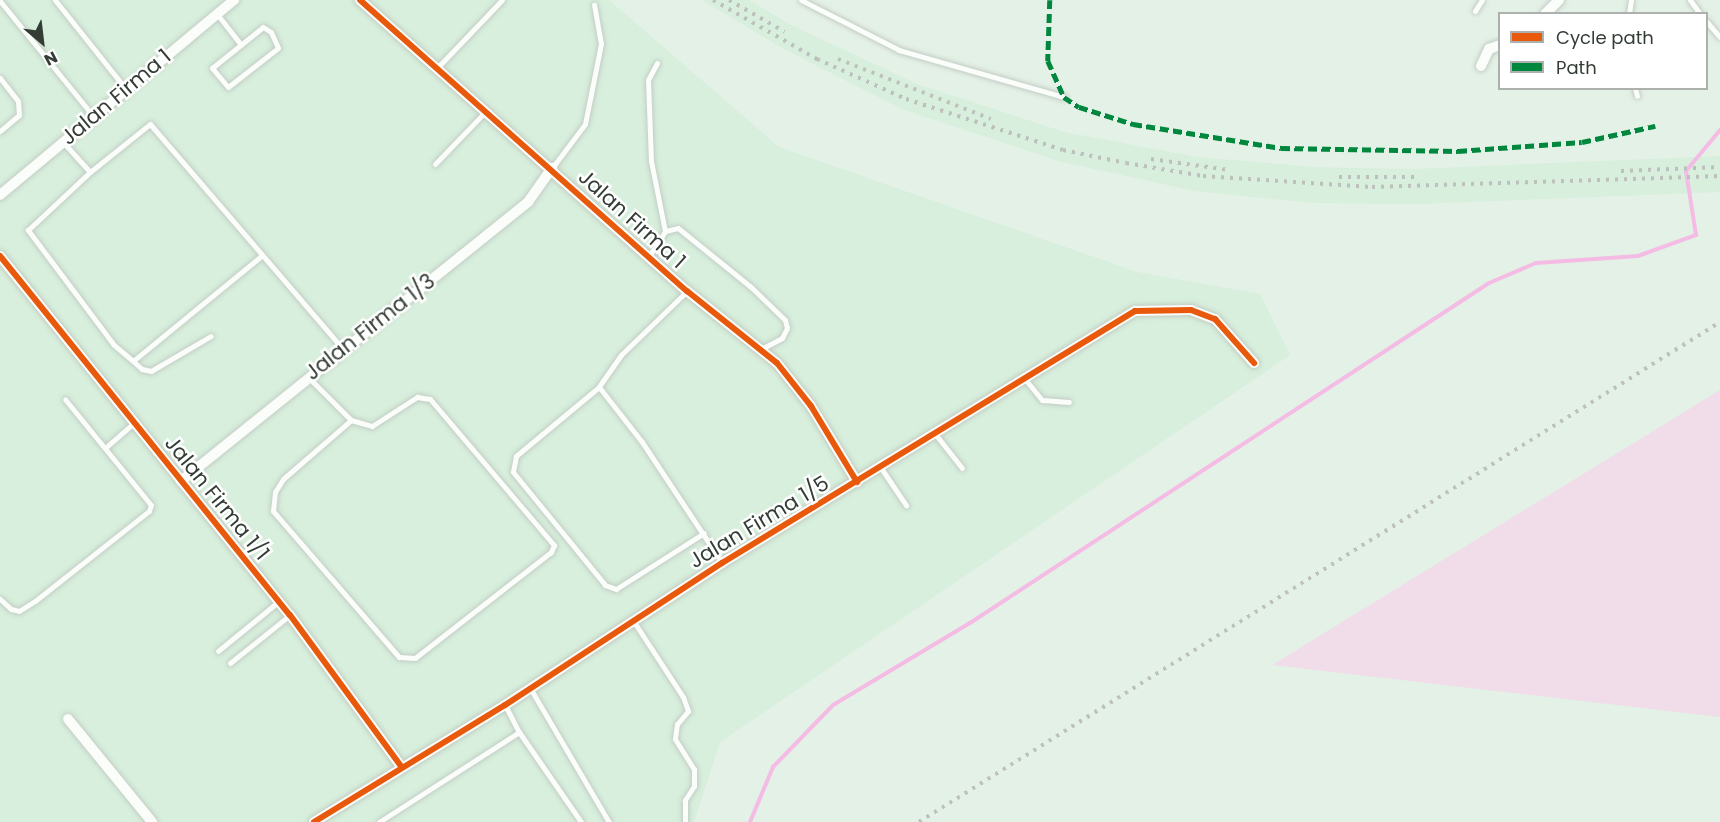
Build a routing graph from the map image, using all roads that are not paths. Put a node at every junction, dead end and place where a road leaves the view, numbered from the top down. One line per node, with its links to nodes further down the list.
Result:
1 (55, 0): 21 (lane)
2 (234, 0): 12 (street, Jalan Firma 1)
3 (360, 0): 19 (street, Jalan Firma 1)
4 (502, 0): 19 (lane)
5 (801, 0): 24 (lane)
6 (1482, 0): 10 (lane)
7 (1559, 0): 11 (street)
8 (0, 1): 26 (lane)
9 (594, 5): 30 (lane)
10 (1476, 12)
11 (1547, 12)
12 (217, 14): 15 (lane); 21 (street, Jalan Firma 1)
13 (1708, 22): 14 (lane)
14 (1720, 37)
15 (240, 43): 15 (lane)
16 (1498, 46): 18 (street)
17 (657, 63): 33 (lane)
18 (1481, 66)
19 (437, 68): 25 (street, Jalan Firma 1)
20 (0, 78): 27 (lane)
21 (125, 88): 26 (street, Jalan Firma 1)
22 (1636, 90): 23 (lane)
23 (1637, 96)
24 (1064, 97)
25 (486, 111): 29 (lane); 30 (street, Jalan Firma 1)
26 (93, 116): 28 (street, Jalan Firma 1)
27 (0, 131)
28 (63, 142): 31 (lane); 32 (street, Jalan Firma 1)
29 (435, 164)
30 (552, 168): 34 (street, Jalan Firma 1); 39 (street, Jalan Firma 1/3)
31 (90, 171): 36 (lane); 41 (lane)
32 (0, 195)
33 (665, 231): 34 (lane); 40 (lane)
34 (649, 255): 37 (street, Jalan Firma 1)
35 (0, 256): 49 (street, Jalan Firma 1/1)
36 (260, 257): 39 (lane); 41 (lane)
37 (687, 291): 40 (street, Jalan Firma 1); 45 (lane)
38 (211, 336): 41 (lane)
39 (342, 348): 43 (street, Jalan Firma 1/3)
40 (761, 349): 55 (street, Jalan Firma 1)
41 (133, 361)
42 (1254, 363): 44 (street, Jalan Firma 1/5)
43 (307, 376): 48 (lane); 54 (street, Jalan Firma 1/3)
44 (1025, 379): 47 (lane); 50 (street, Jalan Firma 1/5)
45 (599, 387): 57 (lane); 57 (lane)
46 (65, 399): 51 (lane)
47 (1069, 402)
48 (351, 420): 48 (lane)
49 (135, 422): 51 (lane); 54 (street, Jalan Firma 1/1)
50 (936, 435): 52 (street, Jalan Firma 1/5); 53 (lane)
51 (105, 448): 59 (lane)
52 (881, 468): 55 (street, Jalan Firma 1/5); 56 (lane)
53 (962, 468)
54 (181, 481): 60 (street, Jalan Firma 1/1)
55 (857, 482): 58 (street, Jalan Firma 1/5)
56 (906, 505)
57 (704, 533): 58 (lane)
58 (722, 563): 62 (street, Jalan Firma 1/5)
59 (0, 599)
60 (279, 601): 61 (street, Jalan Firma 1/1); 63 (lane)
61 (290, 615): 64 (lane); 69 (street, Jalan Firma 1/1)
62 (633, 620): 65 (street, Jalan Firma 1/5); 75 (lane)
63 (218, 651)
64 (230, 663)
65 (530, 688): 66 (street, Jalan Firma 1/5); 74 (lane)
66 (505, 705): 68 (lane); 69 (street, Jalan Firma 1/5)
67 (68, 719): 70 (street)
68 (519, 732): 72 (lane); 73 (lane)
69 (401, 766): 71 (street, Jalan Firma 1/5)
70 (152, 822)
71 (314, 822)
72 (380, 822)
73 (581, 822)
74 (609, 822)
75 (685, 822)

